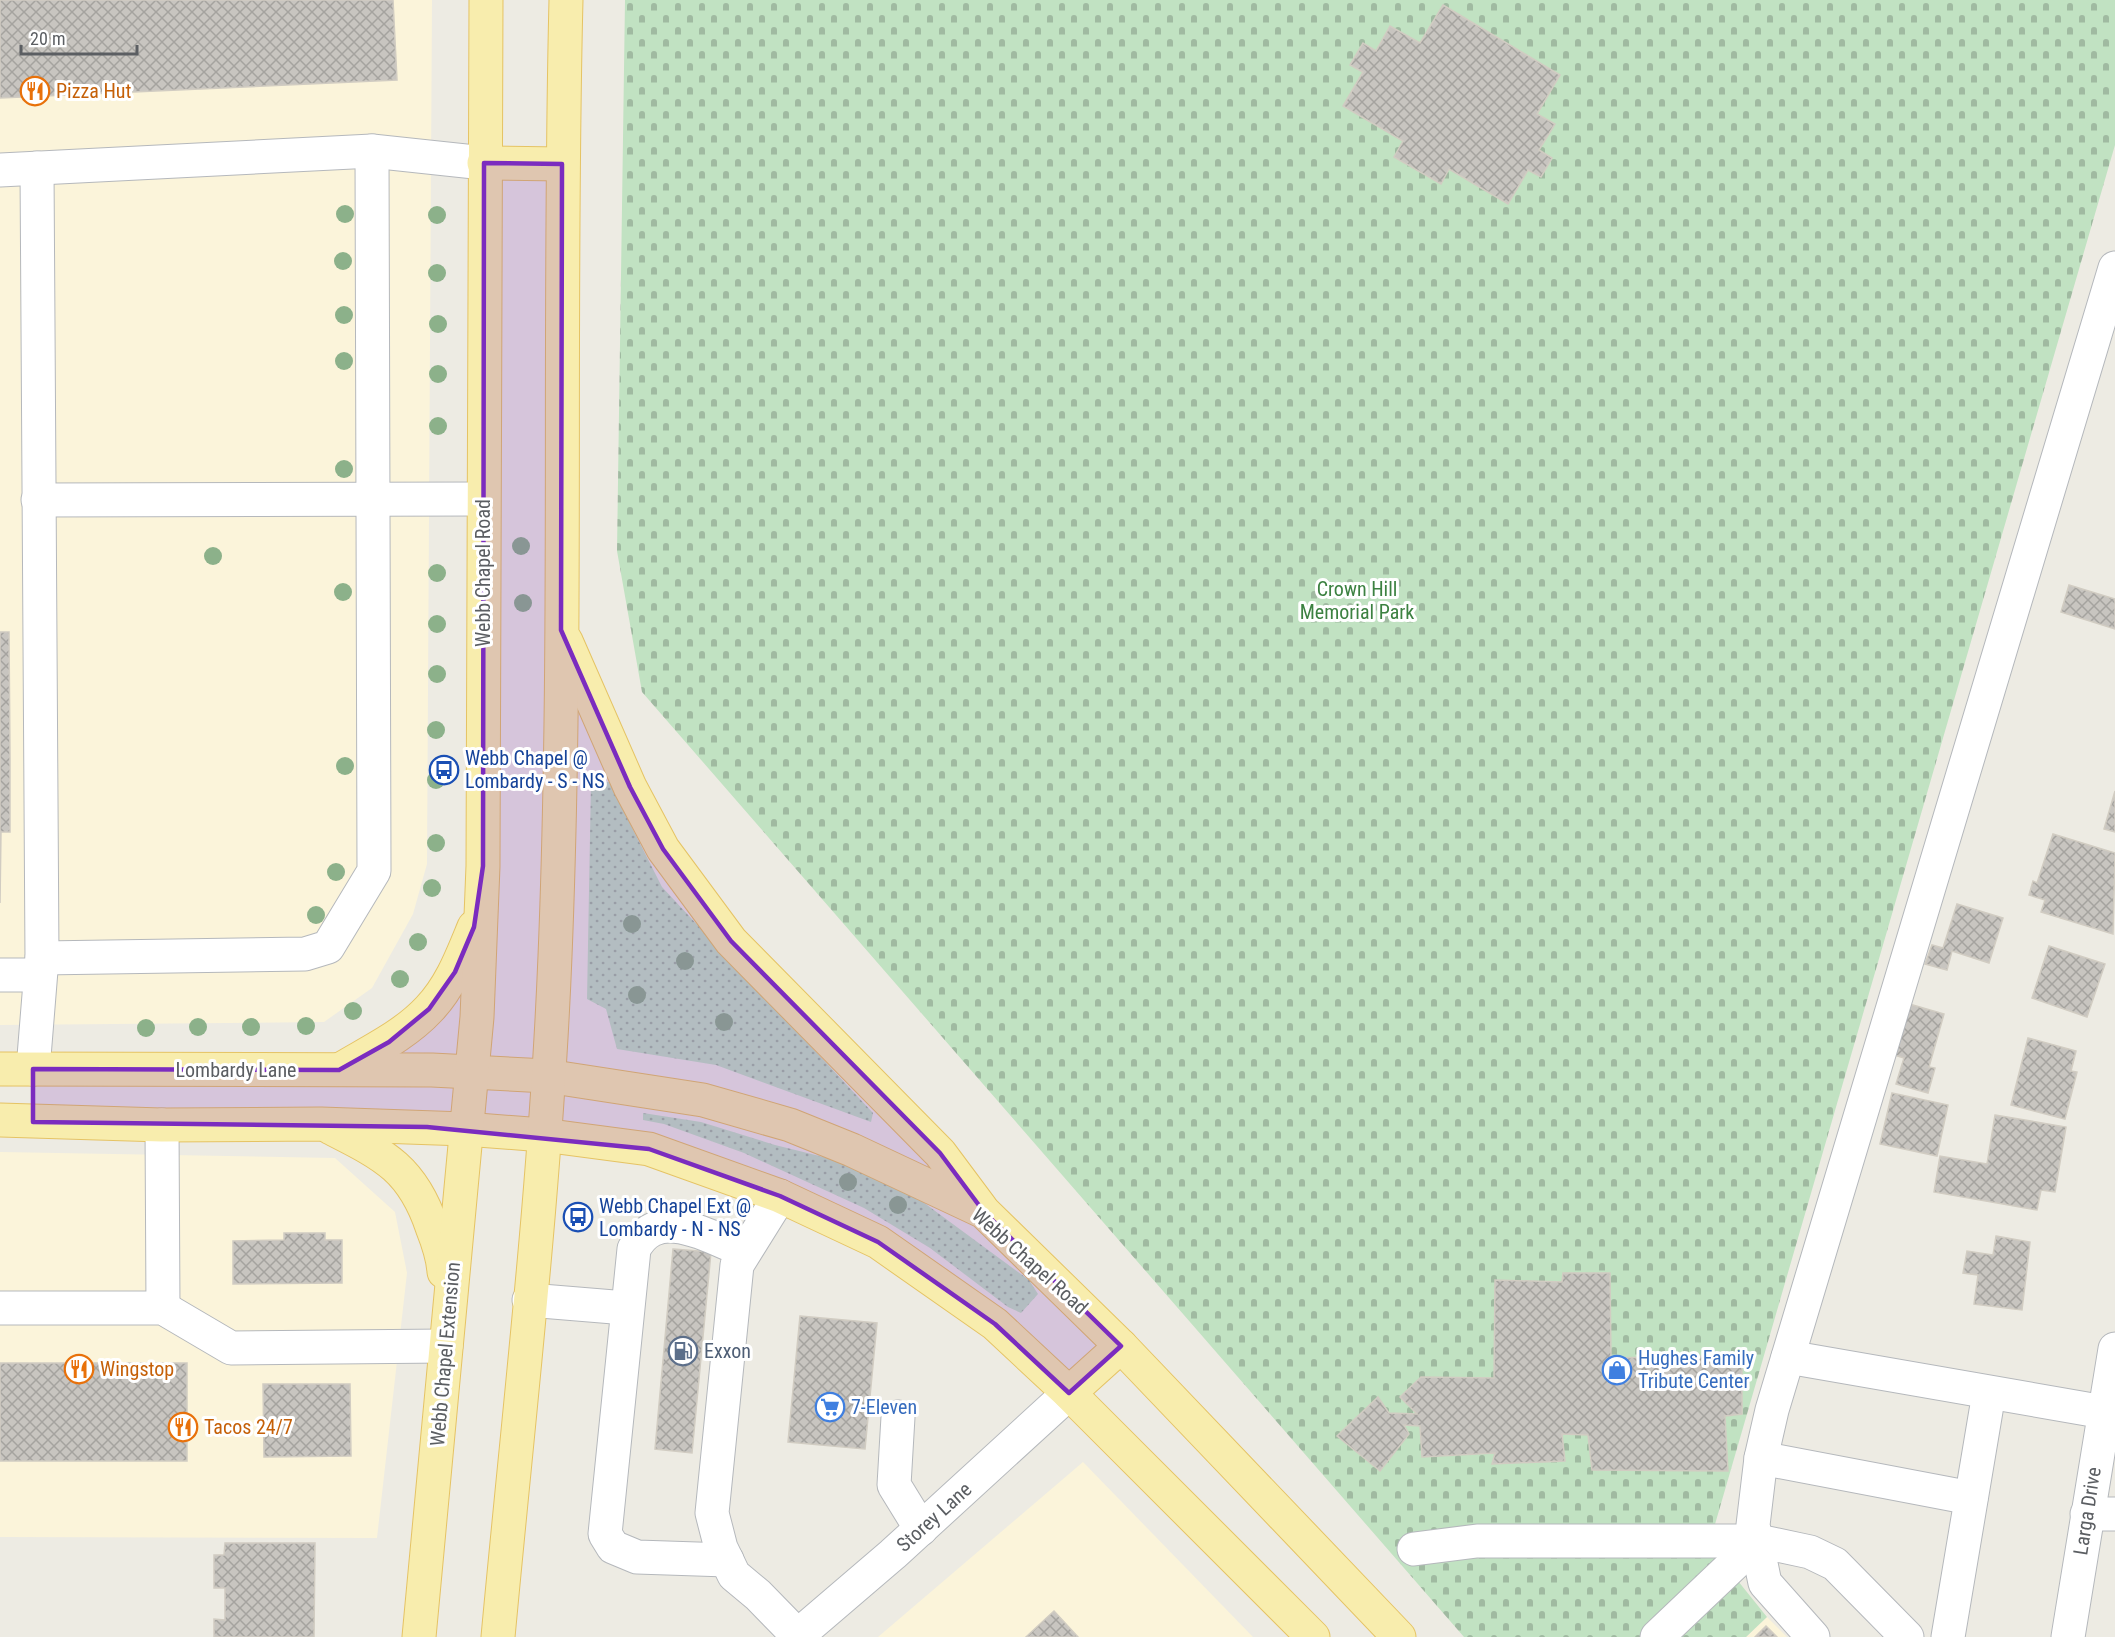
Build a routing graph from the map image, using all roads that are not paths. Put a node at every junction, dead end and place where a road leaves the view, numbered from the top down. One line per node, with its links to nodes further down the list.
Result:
1 (486, 0): 4 (main road, Webb Chapel Road)
2 (566, 0): 5 (main road)
3 (372, 151): 4 (street); 6 (street); 9 (street)
4 (484, 163): 5 (main road); 10 (main road, Webb Chapel Road)
5 (562, 164): 12 (main road)
6 (37, 168): 7 (street); 11 (street)
7 (0, 170)
8 (2115, 268): 37 (street)
9 (373, 499): 10 (street); 11 (street); 14 (street)
10 (483, 499): 13 (main road, Webb Chapel Road)
11 (38, 500): 14 (street)
12 (561, 630): 20 (main road); 28 (main road)
13 (483, 866): 18 (main road); 19 (main road, Webb Chapel Road)
14 (41, 967): 15 (street); 17 (street)
15 (0, 975)
16 (0, 1069): 17 (main road, Lombardy Lane)
17 (33, 1069): 18 (main road, Lombardy Lane); 22 (main road)
18 (339, 1070): 19 (main road, Lombardy Lane)
19 (471, 1070): 20 (main road, Webb Chapel Road); 25 (main road, Webb Chapel Extension)
20 (547, 1076): 26 (main road); 28 (main road, Webb Chapel Road)
21 (0, 1120): 22 (main road)
22 (33, 1122): 24 (main road)
23 (321, 1124): 24 (main road); 25 (main road); 34 (main road)
24 (162, 1125): 32 (street)
25 (465, 1129): 26 (main road); 34 (main road, Webb Chapel Extension)
26 (543, 1135): 27 (main road); 30 (main road)
27 (780, 1196): 29 (street); 38 (main road)
28 (984, 1212): 35 (main road, Webb Chapel Road)
29 (746, 1251): 33 (street); 48 (street)
30 (529, 1300): 33 (street); 50 (main road)
31 (0, 1308): 32 (street)
32 (163, 1308): 34 (street)
33 (626, 1308): 48 (street)
34 (447, 1333): 49 (main road, Webb Chapel Extension)
35 (1121, 1346): 38 (main road); 53 (main road, Webb Chapel Road)
36 (2115, 1349): 40 (street, Larga Drive)
37 (1788, 1357): 39 (street); 42 (street)
38 (1069, 1393): 45 (street, Storey Lane); 52 (main road)
39 (1989, 1393): 40 (street); 43 (street)
40 (2104, 1412): 44 (street, Larga Drive)
41 (898, 1417): 45 (street)
42 (1761, 1458): 43 (street); 46 (street)
43 (1971, 1498): 57 (street)
44 (2101, 1514): 58 (street, Larga Drive)
45 (921, 1528): 51 (street, Storey Lane)
46 (1758, 1541): 47 (street); 54 (street); 55 (street); 56 (street)
47 (1414, 1549)
48 (727, 1560): 51 (street)
49 (419, 1637)
50 (498, 1637)
51 (798, 1637)
52 (1313, 1637)
53 (1399, 1637)
54 (1657, 1637)
55 (1813, 1637)
56 (1907, 1637)
57 (1948, 1637)
58 (2068, 1637)

